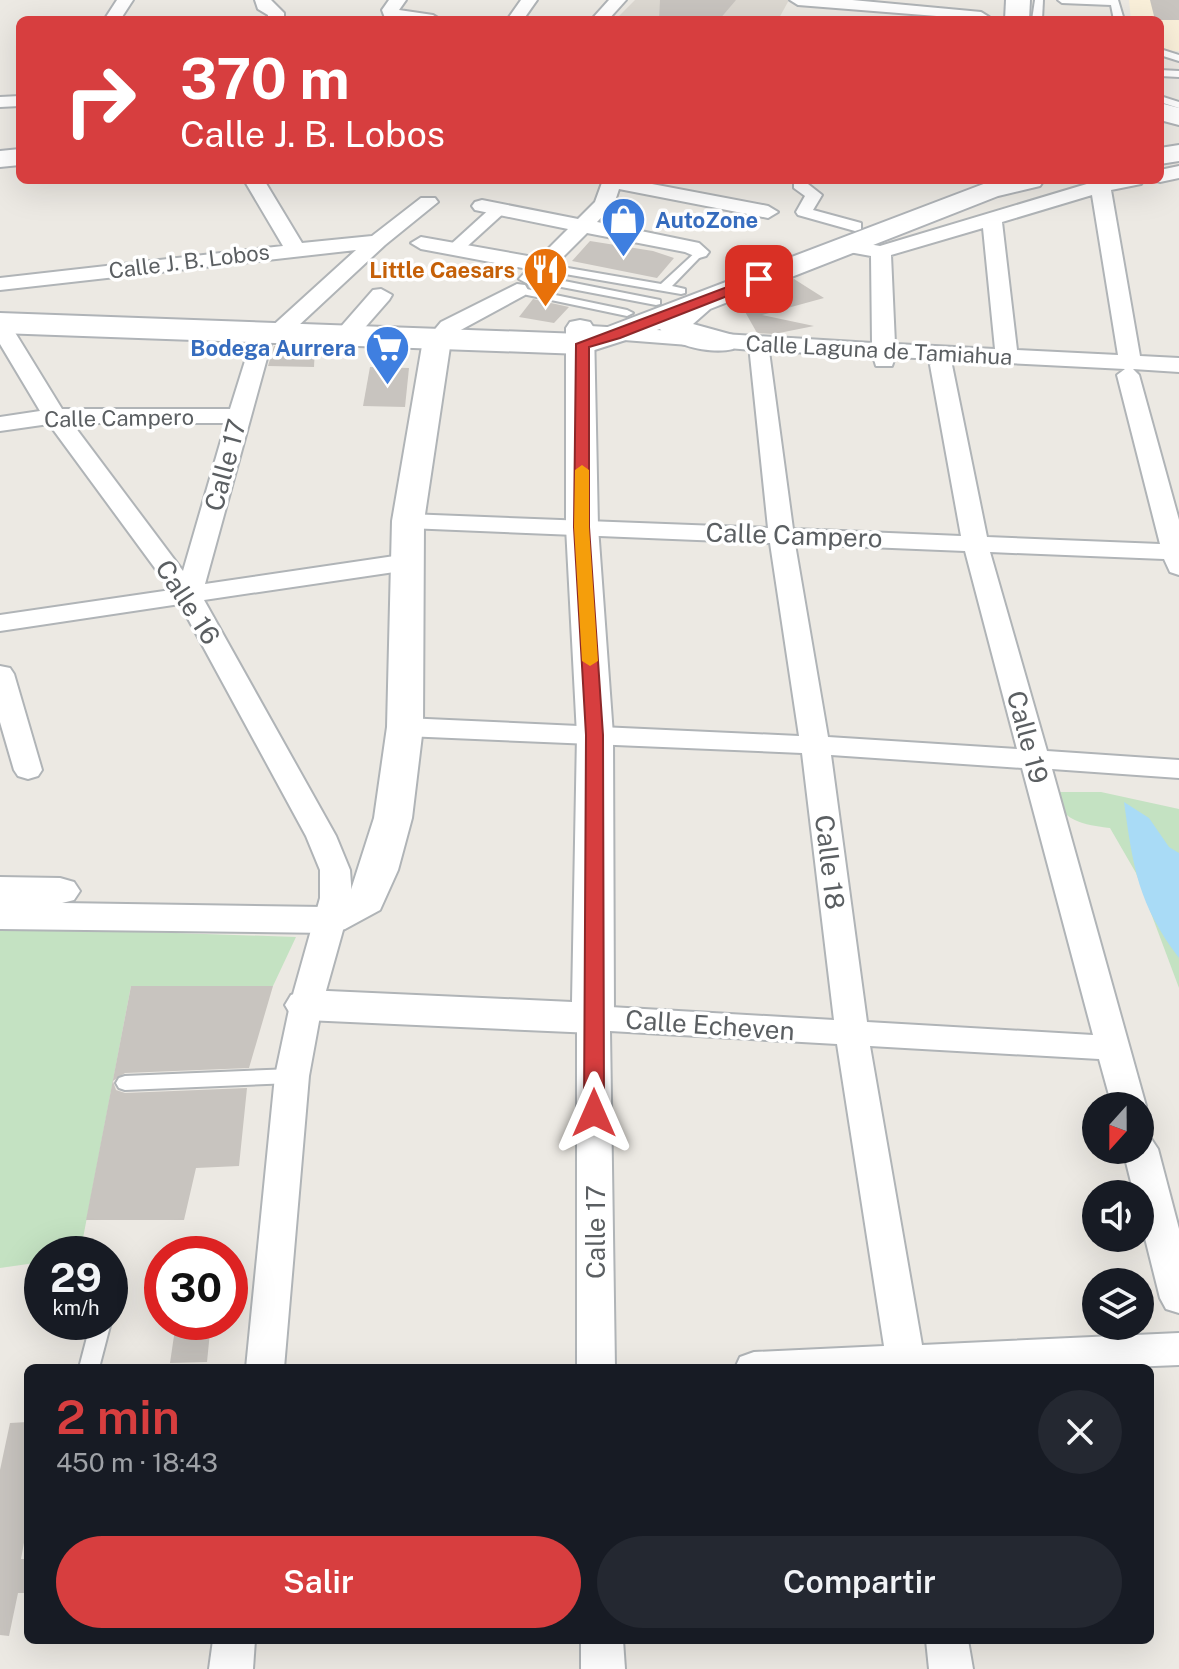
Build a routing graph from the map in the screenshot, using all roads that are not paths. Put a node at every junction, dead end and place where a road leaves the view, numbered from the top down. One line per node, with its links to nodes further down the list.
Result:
1 (263, 0): 7 (street)
2 (618, 0): 9 (street)
3 (798, 0): 6 (street)
4 (1062, 0): 10 (lane)
5 (394, 7): 8 (street)
6 (982, 12)
7 (276, 16)
8 (421, 16)
9 (603, 16)
10 (1118, 16)
11 (256, 184): 26 (street)
12 (611, 184): 22 (street)
13 (627, 184): 20 (street)
14 (800, 184): 23 (street)
15 (979, 184): 23 (main road)
16 (1111, 184): 17 (street)
17 (1100, 186): 21 (street); 46 (street)
18 (428, 202): 24 (street)
19 (491, 208): 22 (street); 27 (street)
20 (768, 212)
21 (992, 221): 29 (street); 43 (street)
22 (583, 225): 28 (street); 30 (street)
23 (850, 236): 29 (street); 33 (main road)
24 (378, 241): 26 (street, Calle J. B. Lobos); 36 (street)
25 (421, 243): 27 (street)
26 (295, 248): 31 (street, Calle J. B. Lobos)
27 (455, 249): 30 (street)
28 (699, 252): 33 (lane)
29 (881, 252): 42 (street)
30 (530, 278): 35 (lane); 37 (street)
31 (0, 284)
32 (381, 295): 40 (street)
33 (676, 296): 33 (lane); 35 (main road); 35 (main road); 39 (main road)
34 (0, 324): 36 (main road); 48 (street, Calle 16)
35 (622, 324): 38 (main road); 39 (street, Calle Laguna de Tamiahua)
36 (270, 334): 40 (main road); 49 (street, Calle 17)
37 (432, 334): 38 (main road); 40 (main road); 51 (street)
38 (581, 336): 41 (street, Calle Laguna de Tamiahua); 52 (street, Calle 17)
39 (722, 342): 42 (street, Calle Laguna de Tamiahua)
40 (343, 343)
41 (761, 355): 42 (street, Calle Laguna de Tamiahua); 53 (street, Calle 18)
42 (883, 356): 43 (street, Calle Laguna de Tamiahua); 44 (street, Calle Laguna de Tamiahua)
43 (1007, 357): 46 (street, Calle Laguna de Tamiahua)
44 (941, 365): 46 (street, Calle Laguna de Tamiahua); 54 (street, Calle 19)
45 (1179, 365): 46 (street, Calle Laguna de Tamiahua)
46 (1129, 369): 47 (street, Calle Laguna de Tamiahua); 55 (street)
47 (1179, 378)
48 (55, 416): 49 (street, Calle Campero); 50 (street, Calle Campero); 57 (street, Calle 16)
49 (238, 416): 57 (street, Calle 17)
50 (0, 424)
51 (408, 521): 52 (street, Calle Campero); 56 (street)
52 (582, 527): 53 (street, Calle Campero); 61 (street, Calle 17)
53 (781, 534): 54 (street, Calle Campero); 62 (street, Calle 18)
54 (975, 542): 55 (street, Calle Campero); 63 (street, Calle 19)
55 (1177, 557)
56 (408, 562): 57 (street); 60 (street)
57 (189, 596): 58 (street); 68 (street, Calle 16)
58 (0, 623)
59 (0, 674): 65 (street)
60 (405, 727): 61 (street); 68 (street)
61 (595, 735): 62 (street); 71 (street, Calle 17)
62 (815, 745): 63 (street); 72 (street, Calle 18)
63 (1034, 758): 64 (street); 73 (street, Calle 19)
64 (1179, 769)
65 (28, 770)
66 (0, 890): 67 (street)
67 (61, 904): 68 (street); 69 (street)
68 (344, 906): 70 (street)
69 (0, 916)
70 (306, 1005): 71 (street, Calle Echeven); 74 (street)
71 (593, 1018): 72 (street, Calle Echeven); 83 (street, Calle 17)
72 (852, 1035): 73 (street, Calle Echeven); 84 (street, Calle 18)
73 (1113, 1048): 76 (street, Calle 19)
74 (292, 1076): 75 (lane); 82 (street)
75 (125, 1083)
76 (1125, 1092)
77 (1144, 1164): 78 (street)
78 (1179, 1298)
79 (96, 1340): 81 (lane)
80 (1179, 1349): 84 (street)
81 (90, 1364)
82 (265, 1364)
83 (596, 1364)
84 (907, 1364)
85 (234, 1644): 88 (street)
86 (602, 1644): 89 (street)
87 (948, 1644): 90 (street)
88 (231, 1669)
89 (603, 1669)
90 (951, 1669)

